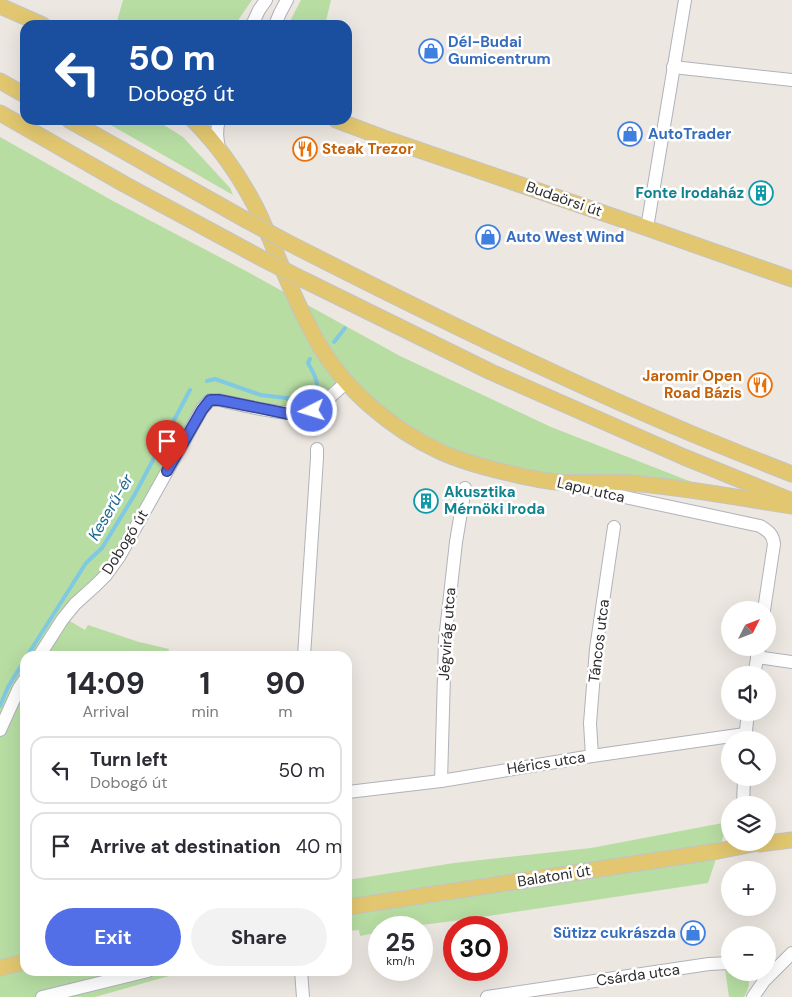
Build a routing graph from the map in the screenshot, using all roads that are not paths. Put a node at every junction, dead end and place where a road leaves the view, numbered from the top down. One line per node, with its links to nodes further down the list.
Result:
1 (266, 0): 6 (street)
2 (287, 0): 7 (street)
3 (685, 0): 8 (street)
4 (0, 6): 5 (main road)
5 (32, 20)
6 (254, 20)
7 (277, 20)
8 (673, 67): 9 (street); 20 (street)
9 (792, 80)
10 (0, 81): 11 (main road)
11 (20, 92)
12 (0, 113): 13 (main road, bridge)
13 (20, 124)
14 (21, 125): 27 (main road, bridge)
15 (78, 125): 24 (main road, bridge)
16 (198, 125): 19 (main road, Lapu utca)
17 (217, 125): 19 (street)
18 (349, 125): 20 (main road, Budaörsi út)
19 (220, 151): 22 (main road, Lapu utca)
20 (647, 228): 21 (main road, Budaörsi út)
21 (792, 279)
22 (347, 382): 25 (main road, Lapu utca); 31 (street, Dobogó út)
23 (317, 449): 32 (street)
24 (792, 474)
25 (558, 482): 28 (main road); 30 (street, Lapu utca)
26 (465, 488): 39 (street, Jégvirág utca)
27 (792, 501)
28 (792, 506)
29 (614, 526): 38 (street, Táncos utca)
30 (765, 601)
31 (41, 651)
32 (304, 651)
33 (772, 656): 34 (street)
34 (792, 662)
35 (20, 686): 36 (street)
36 (0, 730)
37 (721, 740): 38 (street, Hérics utca)
38 (592, 756): 39 (street, Hérics utca)
39 (441, 780): 40 (street, Hérics utca)
40 (352, 791)
41 (792, 834): 42 (main road)
42 (776, 839)
43 (792, 840): 44 (main road)
44 (776, 841)
45 (721, 848): 46 (main road, Balatoni út)
46 (352, 906)
47 (792, 953): 50 (street)
48 (20, 963): 51 (main road)
49 (721, 963): 55 (street, Csárda utca)
50 (776, 965)
51 (0, 968)
52 (128, 976): 56 (street)
53 (301, 976): 57 (street)
54 (758, 981): 59 (street)
55 (522, 994): 58 (street, Csárda utca)
56 (42, 997)
57 (303, 997)
58 (487, 997)
59 (752, 997)

